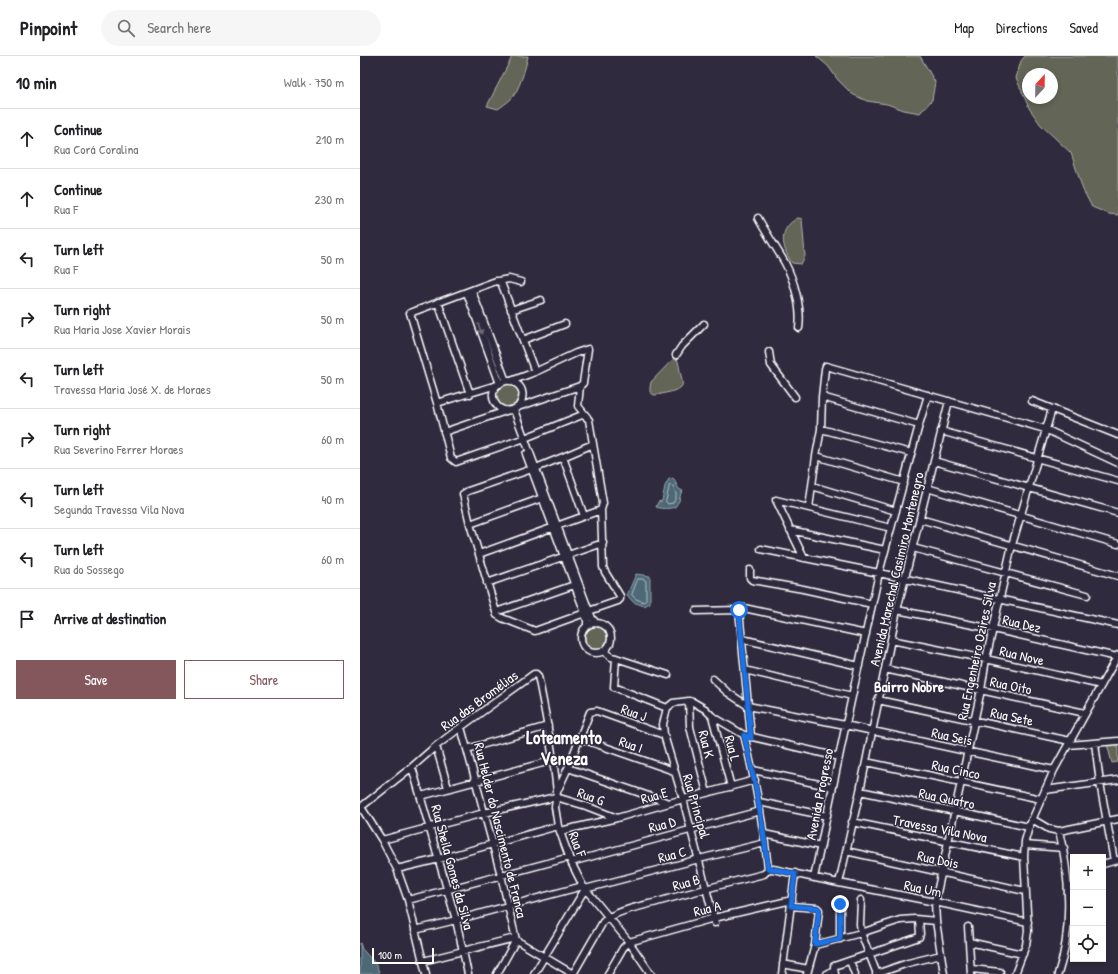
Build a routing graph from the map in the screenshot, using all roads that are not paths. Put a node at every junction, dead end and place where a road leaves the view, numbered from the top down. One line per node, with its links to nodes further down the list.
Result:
1 (758, 218): 10 (street)
2 (498, 281): 3 (street); 4 (street); 7 (street)
3 (521, 282)
4 (470, 292): 6 (street); 15 (street)
5 (541, 300): 7 (street)
6 (438, 302): 17 (street); 23 (street)
7 (511, 310): 11 (street)
8 (565, 324): 11 (street)
9 (704, 324): 13 (street)
10 (799, 328)
11 (523, 340): 14 (street)
12 (769, 352): 20 (street)
13 (676, 356)
14 (535, 372): 15 (street); 16 (street)
15 (504, 383): 17 (street); 25 (street); 25 (street)
16 (580, 386): 25 (street); 26 (street)
17 (470, 394): 23 (street)
18 (928, 395): 19 (street); 21 (street); 27 (street, Avenida Progresso)
19 (822, 396): 27 (street); 28 (street)
20 (795, 397)
21 (949, 401): 29 (street); 30 (street, Avenida Marechal Casimiro Montenegro)
22 (1032, 401): 24 (street)
23 (437, 403): 31 (street)
24 (1052, 409): 29 (street, Rua Engenheiro Ozires Silva); 32 (street)
25 (512, 410): 31 (street); 33 (street)
26 (588, 418): 33 (street); 34 (street)
27 (919, 425): 35 (street, Avenida Progresso)
28 (821, 429): 35 (street); 36 (street)
29 (1046, 430): 38 (street, Rua Engenheiro Ozires Silva); 40 (street)
30 (942, 431): 38 (street); 39 (street, Avenida Marechal Casimiro Montenegro)
31 (444, 432): 33 (street)
32 (1118, 435)
33 (523, 439): 41 (street)
34 (593, 444): 37 (street); 49 (street)
35 (911, 453): 43 (street, Avenida Progresso)
36 (816, 456): 43 (street); 44 (street)
37 (563, 458): 41 (street); 52 (street)
38 (1037, 458): 42 (street); 45 (street, Rua Engenheiro Ozires Silva)
39 (934, 461): 45 (street); 46 (street, Avenida Marechal Casimiro Montenegro)
40 (1118, 463)
41 (534, 469): 47 (street); 55 (street)
42 (1118, 481)
43 (904, 482): 50 (street, Avenida Progresso)
44 (812, 486): 48 (street); 50 (street)
45 (1029, 487): 51 (street); 53 (street, Rua Engenheiro Ozires Silva)
46 (927, 488): 53 (street); 54 (street, Avenida Marechal Casimiro Montenegro)
47 (544, 497): 55 (street); 56 (street)
48 (810, 508): 57 (street); 58 (street)
49 (601, 510): 52 (street); 59 (street)
50 (896, 512): 57 (street, Avenida Progresso)
51 (1118, 513)
52 (584, 516): 56 (street)
53 (1020, 516): 60 (street); 61 (street, Rua Engenheiro Ozires Silva)
54 (920, 519): 61 (street); 62 (street, Avenida Marechal Casimiro Montenegro)
55 (470, 524): 65 (street)
56 (555, 527): 65 (street); 66 (street)
57 (891, 528): 64 (street, Avenida Progresso)
58 (790, 530): 64 (street); 67 (street)
59 (603, 543): 66 (street); 82 (street)
60 (1118, 544)
61 (1012, 545): 69 (street, Rua Engenheiro Ozires Silva); 71 (street)
62 (913, 548): 69 (street); 72 (street, Avenida Marechal Casimiro Montenegro)
63 (761, 549): 67 (street)
64 (886, 550): 70 (street, Avenida Progresso)
65 (479, 554): 73 (street)
66 (566, 555): 73 (street); 74 (street)
67 (804, 558): 70 (street)
68 (750, 570): 77 (street)
69 (1006, 572): 75 (street); 76 (street, Rua Engenheiro Ozires Silva)
70 (879, 573): 72 (street); 77 (street, Avenida Progresso)
71 (1118, 576)
72 (905, 579): 76 (street); 79 (street, Avenida Marechal Casimiro Montenegro)
73 (487, 583): 81 (street)
74 (577, 585): 81 (street); 82 (street)
75 (1087, 595)
76 (1000, 600): 84 (street); 86 (street, Rua Engenheiro Ozires Silva)
77 (872, 604): 87 (street, Avenida Progresso)
78 (741, 609): 80 (street); 87 (street); 88 (street)
79 (897, 610): 86 (street, Rua Dez); 89 (street, Avenida Marechal Casimiro Montenegro)
80 (696, 611)
81 (496, 612): 82 (street)
82 (587, 612): 83 (street); 85 (street)
83 (596, 623): 85 (street); 90 (street)
84 (1118, 625)
85 (587, 626): 90 (street)
86 (993, 629): 91 (street, Rua Dez); 93 (street, Rua Engenheiro Ozires Silva)
87 (866, 634): 94 (street, Avenida Progresso)
88 (742, 639): 94 (street); 96 (street)
89 (891, 640): 93 (street, Rua Nove); 95 (street, Avenida Marechal Casimiro Montenegro)
90 (603, 651): 92 (street)
91 (1117, 656): 99 (street)
92 (616, 658): 97 (street); 105 (street)
93 (986, 659): 99 (street, Rua Nove); 100 (street, Rua Engenheiro Ozires Silva)
94 (859, 666): 101 (street, Avenida Progresso)
95 (885, 669): 100 (street, Rua Oito); 102 (street, Avenida Marechal Casimiro Montenegro)
96 (745, 670): 101 (street); 104 (street)
97 (668, 675)
98 (713, 679): 104 (street)
99 (1101, 685): 107 (street)
100 (981, 690): 107 (street, Rua Oito); 109 (street, Rua Engenheiro Ozires Silva)
101 (852, 696): 110 (street, Avenida Progresso)
102 (878, 700): 109 (street, Rua Sete); 113 (street, Avenida Marechal Casimiro Montenegro)
103 (689, 701): 105 (street); 108 (street); 141 (street, Rua K)
104 (748, 706): 110 (street, Rua Seis); 115 (street)
105 (667, 708): 114 (street, Rua Principal)
106 (597, 711): 114 (street, Rua J); 116 (street, Rua F)
107 (1086, 713): 118 (street)
108 (712, 716): 115 (street); 136 (street, Rua L)
109 (974, 720): 118 (street, Rua Sete); 122 (street, Rua Engenheiro Ozires Silva)
110 (845, 725): 113 (street, Rua Seis); 123 (street, Avenida Progresso)
111 (548, 726): 112 (street, Rua das Bromélias); 121 (street); 124 (street, Rua das Bromélias)
112 (461, 727): 120 (street, Rua das Bromélias); 121 (street, Rua Helder do Nascimento de Franca)
113 (872, 731): 122 (street, Rua Seis); 125 (street, Avenida Marechal Casimiro Montenegro)
114 (664, 735): 130 (street, Rua Principal)
115 (748, 736): 123 (street); 128 (street)
116 (579, 738): 127 (street, Rua F); 130 (street, Rua I)
117 (1118, 741): 119 (street, Rua Sete)
118 (1069, 743): 119 (street, Rua Sete); 129 (street)
119 (1095, 743): 135 (street)
120 (436, 746): 126 (street, Rua das Bromélias); 138 (street)
121 (468, 749): 133 (street, Rua Helder do Nascimento de Franca)
122 (967, 752): 129 (street, Rua Seis); 134 (street, Rua Engenheiro Ozires Silva)
123 (839, 757): 137 (street, Avenida Progresso)
124 (554, 760): 133 (street); 142 (street, Rua das Bromélias)
125 (866, 762): 134 (street, Rua Cinco); 140 (street, Avenida Marechal Casimiro Montenegro)
126 (412, 767): 143 (street, Rua Sheila Gomes da Silva); 148 (street, Rua das Bromélias)
127 (568, 768): 142 (street, Rua F); 147 (street)
128 (753, 770): 131 (street); 137 (street)
129 (1054, 770): 139 (street)
130 (674, 771): 144 (street, Rua Principal)
131 (754, 780): 136 (street, Rua E); 146 (street)
132 (1118, 780): 135 (street)
133 (476, 781): 138 (street); 150 (street, Rua Helder do Nascimento de Franca)
134 (960, 782): 145 (street, Rua Cinco); 151 (street, Rua Engenheiro Ozires Silva)
135 (1100, 783): 139 (street); 156 (street)
136 (731, 787): 141 (street, Rua E)
137 (833, 787): 152 (street, Avenida Progresso)
138 (448, 788): 143 (street)
139 (1045, 790): 145 (street)
140 (860, 791): 151 (street, Rua Quatro); 157 (street, Avenida Marechal Casimiro Montenegro)
141 (707, 793): 144 (street, Rua E)
142 (557, 794): 150 (street); 153 (street, Rua G); 160 (street, Rua F)
143 (421, 796): 158 (street, Rua Sheila Gomes da Silva)
144 (683, 799): 147 (street, Rua E); 161 (street, Rua Principal)
145 (1042, 799): 154 (street)
146 (759, 802): 149 (street); 152 (street)
147 (669, 803): 153 (street, Rua E)
148 (361, 807): 164 (street)
149 (760, 811): 161 (street, Rua D); 163 (street)
150 (484, 812): 158 (street); 167 (street, Rua Helder do Nascimento de Franca)
151 (954, 812): 159 (street, Rua Quatro); 165 (street, Rua Engenheiro Ozires Silva)
152 (827, 816): 169 (street, Avenida Progresso)
153 (617, 818): 160 (street, Rua E)
154 (1032, 819): 159 (street); 162 (street)
155 (1118, 819): 156 (street)
156 (1107, 821): 162 (street); 176 (street)
157 (852, 822): 165 (street, Travessa Vila Nova); 171 (street, Avenida Marechal Casimiro Montenegro)
158 (429, 827): 164 (street); 173 (street, Rua Sheila Gomes da Silva)
159 (1029, 827): 168 (street)
160 (559, 828): 167 (street, Rua E); 174 (street, Rua F)
161 (691, 829): 174 (street, Rua D); 175 (street, Rua Principal)
162 (1059, 831): 170 (street)
163 (764, 834): 166 (street); 169 (street)
164 (382, 840): 179 (street)
165 (948, 842): 172 (street, Travessa Vila Nova); 180 (street, Rua Engenheiro Ozires Silva)
166 (765, 843): 175 (street, Rua C); 178 (street)
167 (492, 844): 173 (street, Rua E); 182 (street, Rua Helder do Nascimento de Franca)
168 (1025, 845): 170 (street); 172 (street)
169 (821, 846): 183 (street, Avenida Progresso)
170 (1064, 848): 234 (street)
171 (846, 851): 180 (street, Rua Dois); 184 (street, Avenida Marechal Casimiro Montenegro)
172 (1024, 857): 188 (street)
173 (439, 859): 179 (street, Rua E); 187 (street, Rua Sheila Gomes da Silva)
174 (570, 859): 182 (street, Rua D); 185 (street, Rua F)
175 (699, 859): 185 (street, Rua C); 186 (street, Rua Principal)
176 (1116, 860): 177 (street)
177 (1106, 863)
178 (768, 868): 181 (street); 186 (street, Rua B)
179 (397, 869): 189 (street)
180 (942, 872): 188 (street, Rua Dois); 191 (street, Rua Engenheiro Ozires Silva)
181 (795, 874): 183 (street, Rua Um); 192 (street)
182 (500, 875): 187 (street, Rua D); 194 (street, Rua Helder do Nascimento de Franca)
183 (814, 878): 184 (street, Rua Um)
184 (839, 883): 191 (street, Rua Um)
185 (584, 888): 194 (street, Rua C); 195 (street, Rua F); 213 (street)
186 (707, 888): 195 (street, Rua B); 197 (street, Rua Principal)
187 (447, 890): 189 (street, Rua D); 196 (street, Rua Sheila Gomes da Silva)
188 (1025, 891): 200 (street)
189 (408, 900): 202 (street)
190 (861, 900): 203 (street)
191 (935, 902): 199 (street, Rua Engenheiro Ozires Silva); 200 (street, Rua Um)
192 (791, 903): 197 (street, Rua A); 208 (street, Rua A); 216 (street)
193 (840, 904): 205 (street)
194 (508, 906): 196 (street, Rua C); 204 (street, Rua Helder do Nascimento de Franca)
195 (609, 917): 206 (street, Rua F); 225 (street)
196 (456, 920): 202 (street, Rua C); 209 (street, Rua Sheila Gomes da Silva)
197 (715, 920): 206 (street, Rua A)
198 (919, 920): 199 (street); 203 (street); 210 (street)
199 (936, 921): 212 (street, Rua Engenheiro Ozires Silva)
200 (1028, 922): 211 (street)
201 (968, 927): 207 (street)
202 (415, 930): 214 (street)
203 (861, 933): 205 (street); 210 (street)
204 (516, 939): 209 (street); 213 (street); 223 (street)
205 (840, 939): 208 (street)
206 (629, 942): 226 (street); 227 (street, Rua F)
207 (969, 942): 211 (street); 219 (street)
208 (815, 944): 218 (street)
209 (462, 950): 214 (street); 222 (street, Rua Sheila Gomes da Silva)
210 (868, 954): 215 (street); 231 (street)
211 (1023, 954): 233 (street)
212 (941, 955): 231 (street); 232 (street, Rua Engenheiro Ozires Silva)
213 (544, 956): 224 (street); 225 (street)
214 (423, 961): 221 (street)
215 (850, 961): 217 (street); 230 (street)
216 (783, 964): 218 (street); 228 (street)
217 (835, 970): 229 (street)
218 (807, 971)
219 (971, 971): 220 (street)
220 (1000, 972)
221 (426, 974)
222 (468, 974)
223 (497, 974)
224 (534, 974)
225 (573, 974)
226 (608, 974)
227 (650, 974)
228 (782, 974)
229 (826, 974)
230 (855, 974)
231 (876, 974)
232 (944, 974)
233 (1015, 974)
234 (1058, 974)

